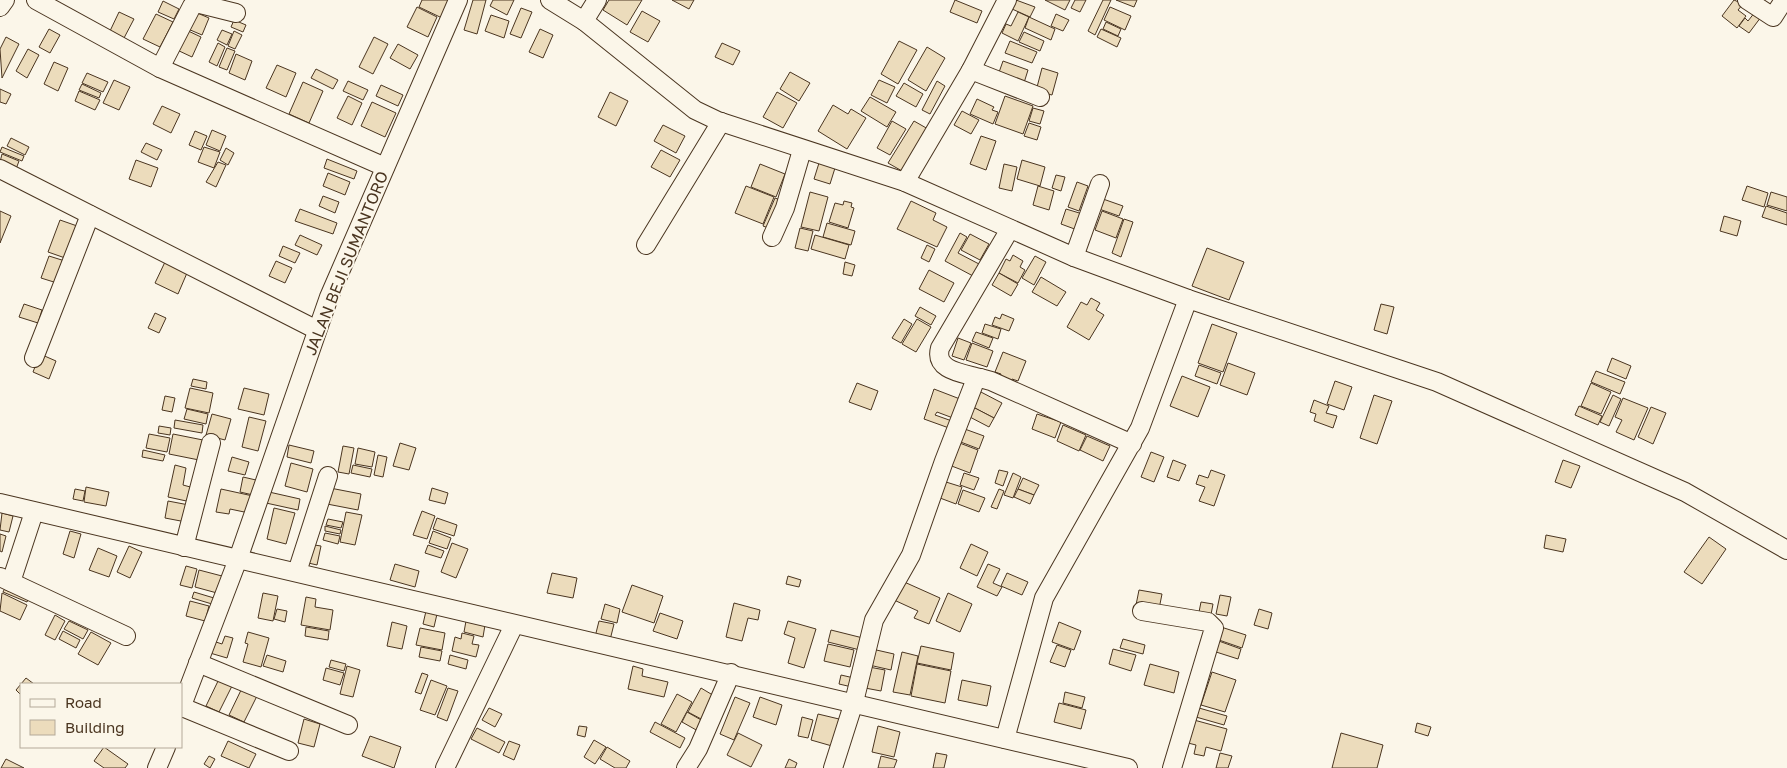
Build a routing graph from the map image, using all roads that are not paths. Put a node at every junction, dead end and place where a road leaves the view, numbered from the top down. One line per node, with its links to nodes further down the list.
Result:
1 (5, 0): 9 (street)
2 (36, 0): 12 (street)
3 (457, 0): 17 (street, JALAN BEJI SUMANTORO)
4 (550, 0): 11 (street)
5 (597, 0): 11 (street)
6 (1007, 0): 13 (street)
7 (1747, 0): 8 (street)
8 (1784, 0)
9 (0, 7)
10 (236, 13): 12 (street)
11 (584, 21): 15 (street)
12 (160, 68): 17 (street)
13 (970, 70): 14 (street); 19 (street)
14 (1040, 97)
15 (721, 122): 16 (street); 24 (street)
16 (802, 150): 19 (street); 23 (street)
17 (385, 167): 27 (street, JALAN BEJI SUMANTORO)
18 (0, 169): 21 (street)
19 (905, 182): 22 (street)
20 (1100, 184): 25 (street)
21 (90, 215): 27 (street); 28 (street)
22 (1010, 229): 25 (street); 29 (street)
23 (772, 237)
24 (646, 245)
25 (1074, 257): 26 (street)
26 (1188, 300): 31 (street); 36 (street)
27 (317, 330): 37 (street, JALAN BEJI SUMANTORO)
28 (34, 358)
29 (980, 378): 31 (street); 45 (street)
30 (211, 443): 35 (street)
31 (1132, 444): 48 (street)
32 (328, 476): 38 (street)
33 (0, 503): 34 (street)
34 (34, 512): 35 (street); 39 (street)
35 (184, 547): 37 (street)
36 (1787, 550)
37 (238, 559): 38 (street); 43 (street, JALAN BEJI SUMANTORO)
38 (297, 572): 41 (street)
39 (6, 579): 42 (street)
40 (1142, 611): 56 (street)
41 (514, 625): 44 (street); 52 (street)
42 (126, 636)
43 (198, 664): 46 (street, JALAN BEJI SUMANTORO); 47 (street)
44 (730, 673): 45 (street); 53 (street)
45 (854, 702): 48 (street); 54 (street)
46 (182, 707): 50 (street)
47 (348, 725)
48 (1005, 738): 55 (street)
49 (166, 748): 51 (street)
50 (289, 752)
51 (157, 768)
52 (445, 768)
53 (686, 768)
54 (834, 768)
55 (1128, 768)
56 (1172, 768)

